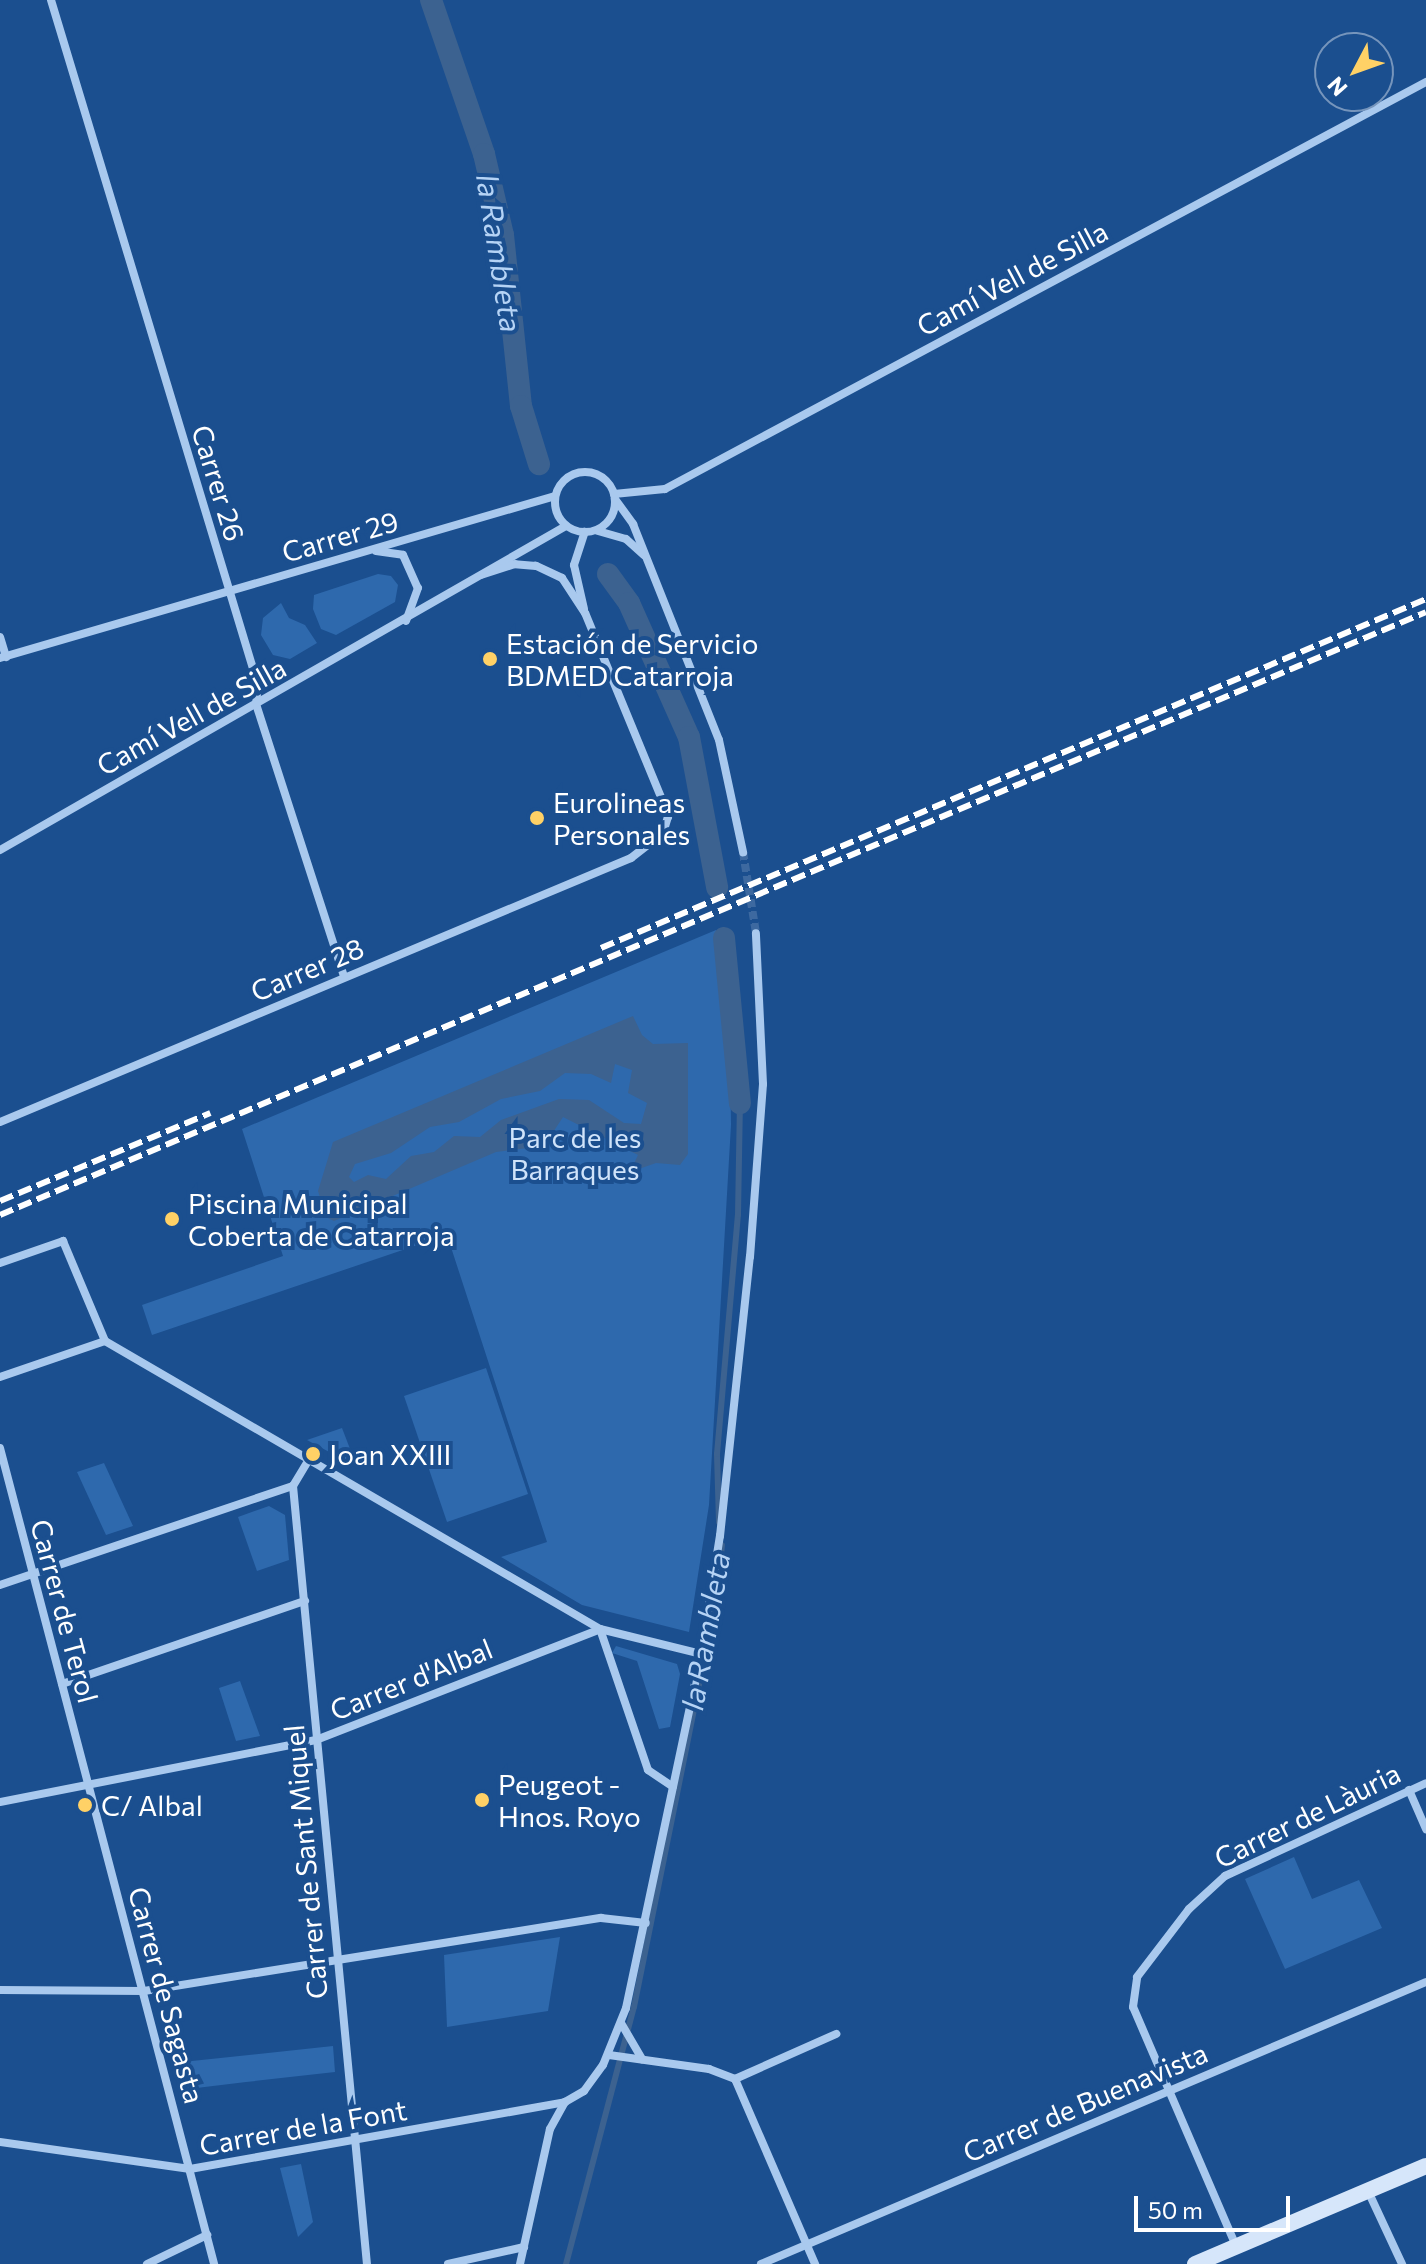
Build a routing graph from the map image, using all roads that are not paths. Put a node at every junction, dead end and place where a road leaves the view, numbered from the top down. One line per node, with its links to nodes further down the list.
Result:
1 (51, 0): 10 (street, Carrer 26)
2 (1426, 82): 4 (street, Camí Vell de Silla)
3 (555, 496): 4 (street); 5 (street); 7 (street, Carrer 29)
4 (614, 497): 6 (street); 8 (street)
5 (566, 526): 6 (street); 9 (street, Camí Vell de Silla)
6 (589, 531): 8 (street); 11 (street)
7 (371, 550): 10 (street, Carrer 29); 12 (street)
8 (647, 559): 17 (street)
9 (482, 575): 11 (street); 12 (street, Camí Vell de Silla)
10 (229, 591): 14 (street, Carrer 29); 15 (street, Carrer 26)
11 (585, 613): 19 (street, Carrer 28)
12 (405, 621): 15 (street, Camí Vell de Silla)
13 (0, 637): 14 (street)
14 (3, 658)
15 (256, 704): 16 (street, Camí Vell de Silla); 19 (street, Carrer 26)
16 (0, 850)
17 (743, 852)
18 (756, 933): 31 (street)
19 (344, 977): 20 (street, Carrer 28)
20 (0, 1122)
21 (0, 1263): 22 (street)
22 (105, 1341): 23 (street); 25 (street)
23 (0, 1377)
24 (0, 1448): 27 (street, Carrer de Terol)
25 (308, 1461): 26 (street); 30 (street)
26 (293, 1486): 27 (street); 29 (street, Carrer de Sant Miquel)
27 (33, 1574): 28 (street); 32 (street, Carrer de Terol)
28 (0, 1585)
29 (305, 1601): 32 (street); 33 (street, Carrer de Sant Miquel)
30 (600, 1629): 31 (street); 33 (street, Carrer d'Albal); 36 (street)
31 (701, 1654): 36 (street)
32 (62, 1684): 35 (street, Carrer de Terol)
33 (316, 1740): 35 (street, Carrer d'Albal); 41 (street, Carrer de Sant Miquel)
34 (1426, 1783): 37 (street, Carrer de Làuria)
35 (89, 1784): 38 (street, Carrer d'Albal); 44 (street, Carrer de Sagasta)
36 (673, 1787): 40 (street)
37 (1409, 1790): 39 (street); 50 (street, Carrer de Làuria)
38 (0, 1802)
39 (1426, 1829)
40 (646, 1923): 41 (street); 45 (street)
41 (336, 1959): 44 (street); 52 (street, Carrer de Sant Miquel)
42 (1426, 1982): 50 (street, Carrer de Buenavista)
43 (0, 1990): 44 (street)
44 (144, 1991): 55 (street, Carrer de Sagasta)
45 (621, 2023): 47 (street); 48 (street)
46 (836, 2034): 49 (street)
47 (609, 2055): 48 (street); 51 (street)
48 (642, 2060): 49 (street)
49 (735, 2079): 58 (street)
50 (1169, 2090): 58 (street, Carrer de Buenavista); 60 (street)
51 (565, 2102): 52 (street, Carrer de la Font); 59 (street)
52 (354, 2141): 55 (street, Carrer de la Font); 63 (street, Carrer de Sant Miquel)
53 (0, 2142): 55 (street, Carrer de la Font)
54 (1426, 2166): 56 (street)
55 (190, 2169): 57 (street, Carrer de Sagasta)
56 (1368, 2191): 60 (street); 69 (street)
57 (207, 2235): 61 (street); 62 (street, Carrer de Sagasta)
58 (807, 2244): 66 (street, Carrer de Buenavista); 67 (street)
59 (524, 2247): 64 (street); 65 (street)
60 (1236, 2247): 68 (street)
61 (147, 2264)
62 (214, 2264)
63 (367, 2264)
64 (448, 2264)
65 (520, 2264)
66 (761, 2264)
67 (815, 2264)
68 (1195, 2264)
69 (1402, 2264)

